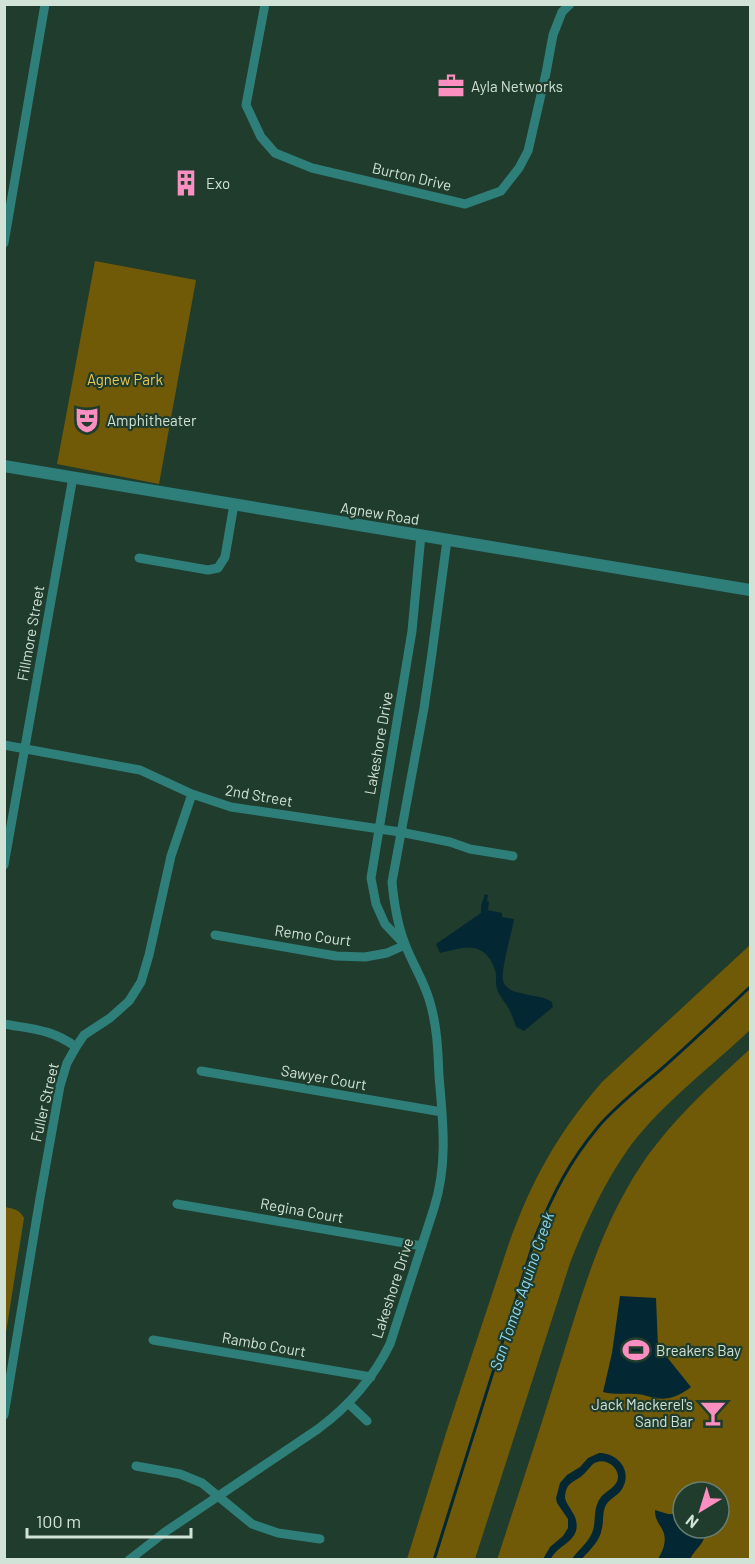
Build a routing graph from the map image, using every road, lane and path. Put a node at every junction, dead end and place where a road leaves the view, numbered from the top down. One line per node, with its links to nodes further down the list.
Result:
1 (40, 4): 4 (street)
2 (265, 4): 3 (street, Burton Drive)
3 (570, 4)
4 (45, 5): 5 (street)
5 (6, 230): 6 (street)
6 (4, 243)
7 (4, 466): 8 (street, Agnew Road)
8 (73, 477): 9 (street, Agnew Road); 15 (street, Fillmore Street)
9 (234, 504): 10 (street, Agnew Road); 12 (street)
10 (421, 535): 11 (street, Agnew Road); 17 (street, Lakeshore Drive)
11 (447, 540): 13 (street, Agnew Road); 18 (street, Lakeshore Drive)
12 (139, 558)
13 (750, 590)
14 (4, 745): 15 (street, 2nd Street)
15 (25, 748): 16 (street, 2nd Street); 20 (street, Fillmore Street)
16 (192, 794): 17 (street, 2nd Street); 24 (street, Fuller Street)
17 (378, 829): 18 (street, 2nd Street); 22 (street, Lakeshore Drive)
18 (400, 832): 19 (street, 2nd Street); 22 (street, Lakeshore Drive)
19 (513, 856)
20 (4, 865)
21 (215, 935): 22 (street, Remo Court)
22 (405, 945): 26 (street, Lakeshore Drive)
23 (4, 1024): 24 (street)
24 (75, 1047): 32 (street, Fuller Street)
25 (201, 1071): 26 (street, Sawyer Court)
26 (442, 1112): 28 (street, Lakeshore Drive)
27 (177, 1204): 28 (street, Regina Court)
28 (422, 1246): 30 (street, Lakeshore Drive)
29 (153, 1340): 30 (street, Rambo Court)
30 (371, 1377): 31 (street, Lakeshore Drive)
31 (348, 1403): 33 (street); 35 (street, Lakeshore Drive)
32 (4, 1415)
33 (367, 1421)
34 (136, 1466): 35 (street)
35 (218, 1496): 36 (street); 37 (street, Lakeshore Drive)
36 (320, 1539)
37 (129, 1560)

